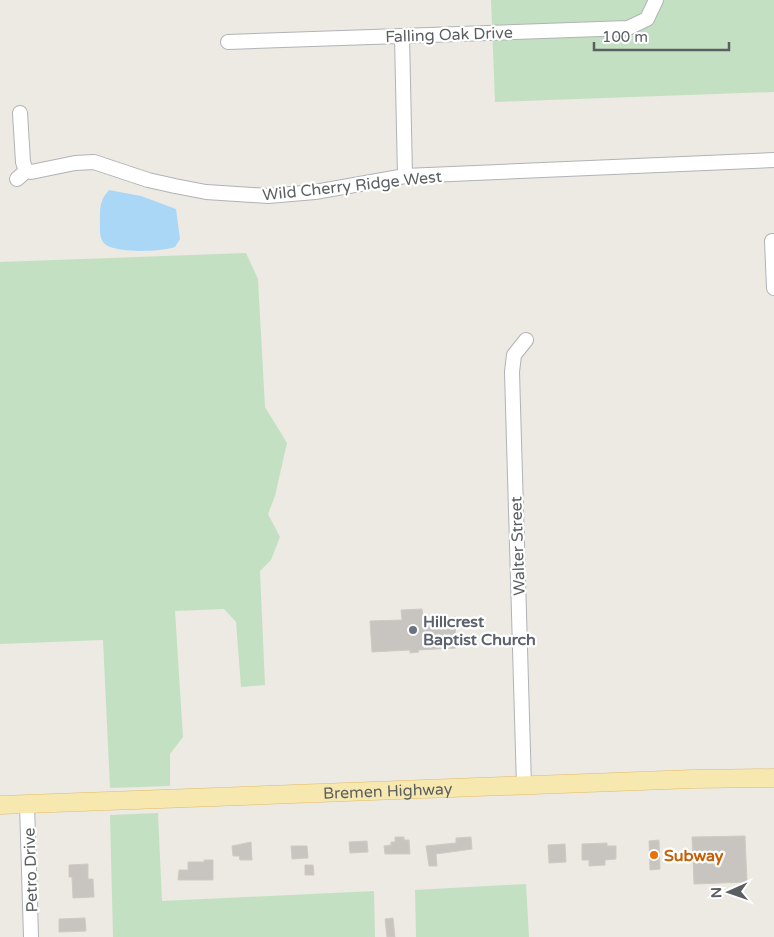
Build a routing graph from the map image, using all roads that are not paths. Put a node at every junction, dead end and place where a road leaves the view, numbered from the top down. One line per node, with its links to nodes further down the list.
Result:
1 (656, 0): 2 (street, Falling Oak Drive)
2 (402, 36): 3 (street, Falling Oak Drive); 6 (street)
3 (228, 42)
4 (20, 113): 6 (street, Wild Cherry Ridge West)
5 (774, 160): 6 (street, Wild Cherry Ridge West)
6 (405, 176)
7 (772, 240): 8 (street)
8 (774, 288)
9 (526, 340): 11 (street, Walter Street)
10 (774, 778): 11 (main road, Bremen Highway)
11 (524, 786): 12 (main road, Bremen Highway)
12 (27, 804): 13 (main road, Bremen Highway); 14 (street, Petro Drive)
13 (0, 805)
14 (31, 937)

